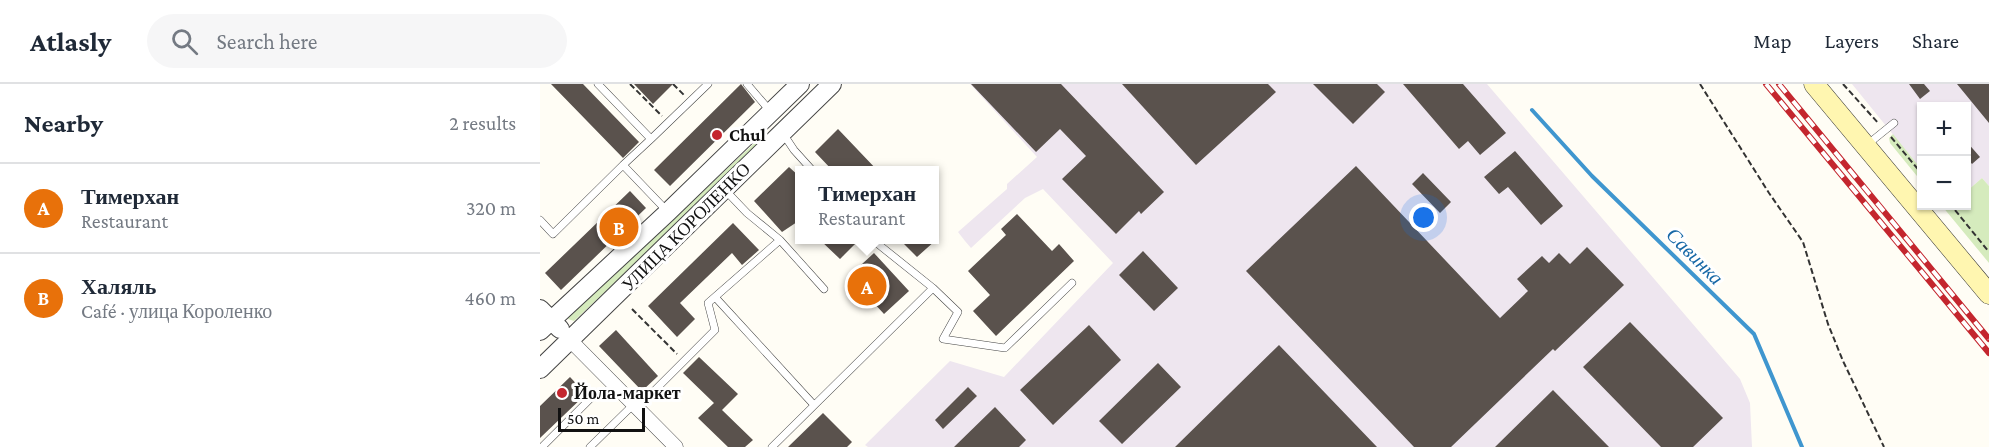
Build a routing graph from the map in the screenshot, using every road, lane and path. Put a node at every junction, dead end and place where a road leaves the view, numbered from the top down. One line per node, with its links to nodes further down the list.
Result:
1 (598, 84): 15 (lane)
2 (630, 84): 12 (path)
3 (673, 84): 10 (path)
4 (708, 84): 10 (lane)
5 (747, 84): 11 (lane)
6 (801, 84): 11 (street, УЛИЦА КОРОЛЕНКО)
7 (832, 84): 14 (street, УЛИЦА КОРОЛЕНКО)
8 (1700, 84): 43 (path)
9 (1814, 84): 16 (main road)
10 (690, 101): 12 (lane)
11 (771, 112): 14 (street); 21 (street, УЛИЦА КОРОЛЕНКО)
12 (667, 122): 15 (lane)
13 (1894, 123): 16 (lane)
14 (782, 132): 18 (lane); 19 (street, УЛИЦА КОРОЛЕНКО)
15 (651, 139): 17 (lane)
16 (1866, 146): 29 (main road)
17 (623, 165): 21 (lane); 22 (lane)
18 (808, 166)
19 (724, 189): 23 (lane); 33 (street, УЛИЦА КОРОЛЕНКО)
20 (1955, 210): 25 (path)
21 (668, 212): 32 (street, УЛИЦА КОРОЛЕНКО)
22 (540, 220)
23 (780, 240): 28 (lane); 30 (lane)
24 (878, 244): 27 (lane)
25 (1989, 252)
26 (1072, 283): 27 (lane)
27 (933, 288): 37 (lane)
28 (824, 289)
29 (1989, 294)
30 (715, 297): 34 (lane); 37 (lane)
31 (632, 309): 34 (path)
32 (544, 320): 33 (street)
33 (569, 339): 35 (street, УЛИЦА КОРОЛЕНКО); 38 (street)
34 (684, 361): 38 (lane)
35 (540, 369)
36 (596, 393): 39 (lane)
37 (814, 405): 42 (lane)
38 (636, 406): 40 (lane); 41 (street)
39 (542, 447)
40 (590, 447)
41 (676, 447)
42 (772, 447)
43 (1884, 447)

